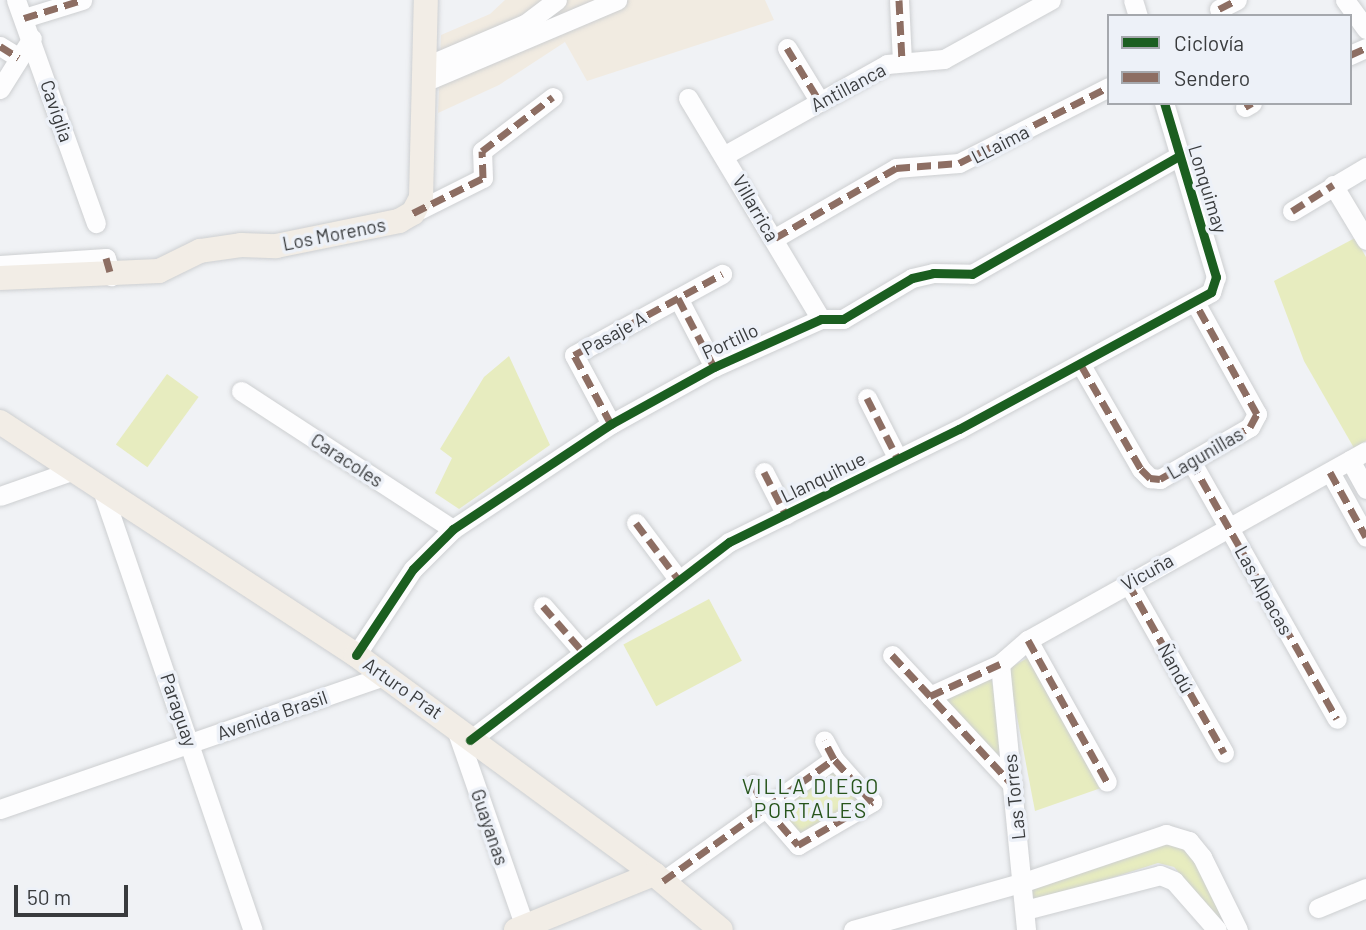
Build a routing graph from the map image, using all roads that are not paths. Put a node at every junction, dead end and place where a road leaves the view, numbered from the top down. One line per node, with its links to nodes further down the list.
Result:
1 (82, 0): 9 (street)
2 (426, 0): 17 (main road)
3 (557, 0): 17 (street)
4 (617, 0): 17 (street)
5 (899, 0): 16 (street)
6 (1051, 0): 16 (street, Antillanca)
7 (1237, 0): 10 (street)
8 (1345, 0): 11 (street)
9 (20, 9): 12 (street, Caviglia)
10 (1219, 9)
11 (1366, 29)
12 (32, 38): 15 (street); 30 (street, Caviglia)
13 (0, 46): 15 (street)
14 (787, 48): 22 (street)
15 (19, 58): 19 (street)
16 (902, 61): 22 (street, Antillanca)
17 (424, 75): 29 (main road)
18 (1107, 88): 31 (street, LLaima)
19 (0, 89)
20 (553, 97): 29 (street)
21 (688, 98): 24 (street, Villarrica)
22 (820, 102): 24 (street, Antillanca)
23 (1165, 105): 25 (street, Lonquimay)
24 (725, 155): 31 (street, Villarrica)
25 (1179, 156): 37 (street, Lonquimay); 40 (street, Portillo)
26 (1366, 167): 27 (street)
27 (1334, 185): 28 (street); 32 (street)
28 (1292, 211)
29 (413, 213): 34 (main road, Los Morenos)
30 (96, 223)
31 (775, 238): 40 (street, Villarrica)
32 (1366, 240)
33 (0, 265): 34 (street, Los Morenos)
34 (109, 267): 36 (main road, Los Morenos)
35 (722, 274): 38 (street, Pasaje A)
36 (0, 278)
37 (1216, 285): 39 (street, Llanquihue)
38 (678, 298): 42 (street); 46 (street, Pasaje A)
39 (1195, 302): 41 (street, Llanquihue); 49 (street, Lagunillas)
40 (821, 319): 42 (street, Portillo)
41 (1081, 365): 48 (street, Llanquihue); 49 (street, Lagunillas)
42 (714, 367): 46 (street, Portillo)
43 (241, 391): 59 (street, Caracoles)
44 (867, 398): 48 (street)
45 (0, 422): 50 (main road, Arturo Prat)
46 (611, 424): 59 (street, Portillo)
47 (1358, 455): 52 (street, Vicuña); 53 (street)
48 (898, 459): 56 (street, Llanquihue)
49 (1191, 461): 58 (street, Las Alpacas)
50 (71, 471): 54 (main road, Arturo Prat); 55 (street)
51 (764, 472): 56 (street)
52 (1330, 472): 58 (street, Vicuña); 60 (street)
53 (1366, 489)
54 (102, 491): 66 (main road, Arturo Prat); 74 (street, Paraguay)
55 (0, 496)
56 (786, 514): 61 (street, Llanquihue)
57 (636, 523): 61 (street)
58 (1229, 526): 62 (street, Vicuña); 71 (street, Las Alpacas)
59 (453, 529): 66 (street, Portillo)
60 (1366, 537)
61 (678, 579): 65 (street, Llanquihue)
62 (1128, 583): 64 (street, Vicuña); 75 (street, Ñandú)
63 (543, 606): 65 (street)
64 (1028, 640): 68 (street, Vicuña); 77 (street)
65 (584, 653): 72 (street, Llanquihue)
66 (356, 654): 69 (main road, Arturo Prat)
67 (892, 655): 70 (street)
68 (1000, 664): 70 (street, Vicuña); 79 (street, Las Torres)
69 (385, 676): 72 (main road, Arturo Prat); 74 (street, Avenida Brasil)
70 (930, 696): 79 (street)
71 (1337, 719)
72 (462, 732): 82 (main road, Arturo Prat); 87 (street, Guayanas)
73 (824, 740): 76 (street)
74 (191, 743): 81 (street, Avenida Brasil); 88 (street, Paraguay)
75 (1224, 753)
76 (834, 759): 80 (street); 80 (street)
77 (1107, 782)
78 (753, 784): 80 (street)
79 (1013, 785): 83 (street, Las Torres)
80 (766, 808): 82 (street)
81 (0, 809)
82 (659, 878): 87 (main road); 89 (main road, Arturo Prat)
83 (1024, 882): 86 (street, Las Torres); 90 (street); 93 (street)
84 (1366, 888): 85 (street)
85 (1318, 908)
86 (1025, 910): 91 (street, Las Torres); 92 (street)
87 (522, 929)
88 (253, 930)
89 (721, 930)
90 (853, 930)
91 (1026, 930)
92 (1217, 930)
93 (1238, 930)

